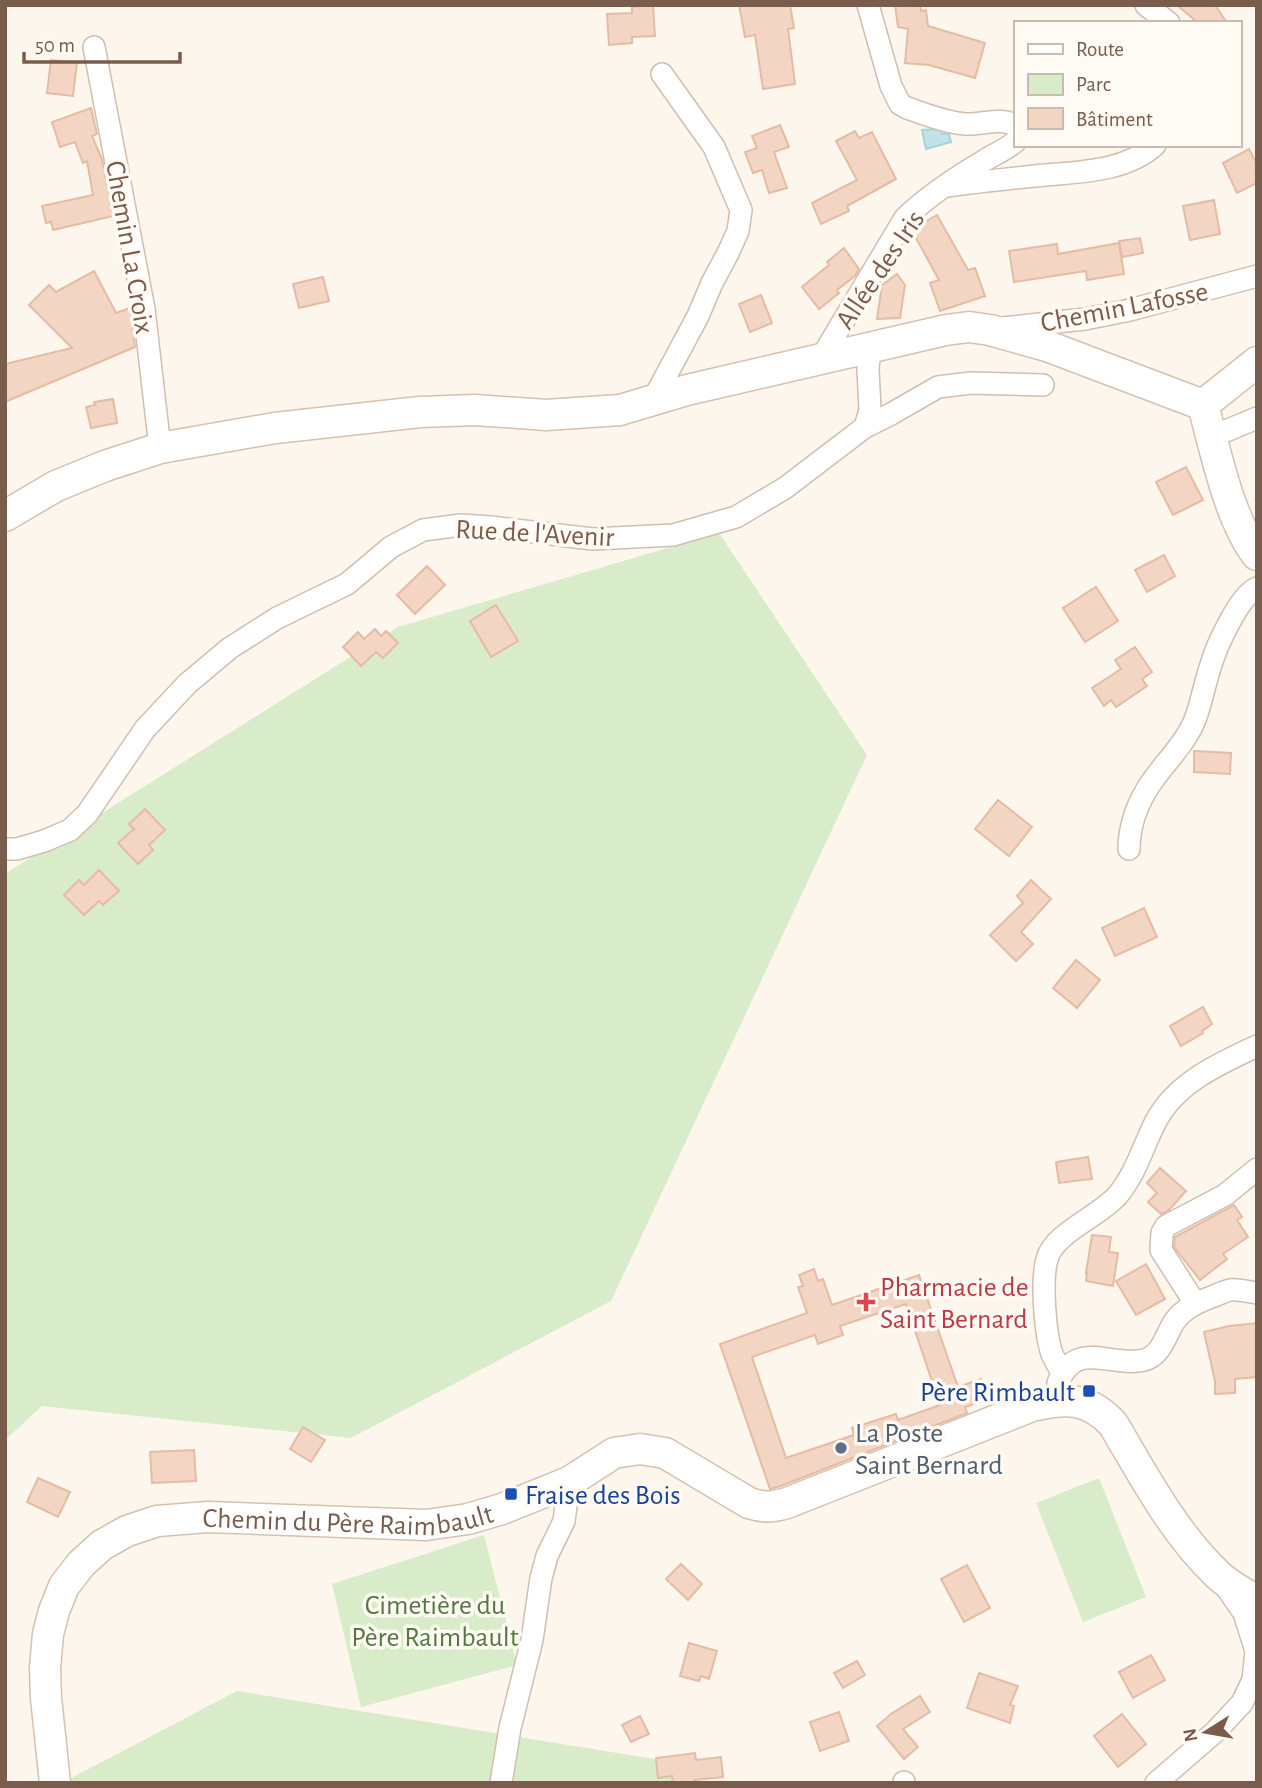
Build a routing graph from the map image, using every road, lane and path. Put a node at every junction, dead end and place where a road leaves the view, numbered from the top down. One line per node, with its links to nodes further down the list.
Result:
1 (868, 5): 6 (street)
2 (1146, 5): 3 (street)
3 (1166, 21)
4 (94, 47): 21 (street, Chemin La Croix)
5 (662, 74): 16 (street)
6 (1014, 124)
7 (1014, 143): 9 (street, Allée des Iris)
8 (1152, 147): 9 (street, Allée des Iris)
9 (946, 186): 13 (street, Allée des Iris)
10 (1257, 276): 11 (street, Chemin Lafosse)
11 (990, 330): 12 (street); 17 (street)
12 (870, 348): 13 (street); 19 (street)
13 (820, 360): 16 (street)
14 (1257, 362): 17 (street)
15 (1043, 385): 19 (street, Rue de l'Avenir)
16 (653, 400): 21 (street)
17 (1203, 405): 20 (street)
18 (1257, 418): 20 (street)
19 (865, 427): 25 (street, Rue de l'Avenir)
20 (1211, 437): 23 (street)
21 (160, 448): 22 (street)
22 (5, 516)
23 (1257, 555)
24 (1257, 589): 26 (street)
25 (5, 849)
26 (1129, 849)
27 (1257, 1046): 31 (street)
28 (1257, 1169): 30 (street)
29 (1257, 1293): 30 (street)
30 (1195, 1303): 31 (street)
31 (1062, 1373): 32 (street)
32 (1051, 1401): 33 (street, Chemin du Père Raimbault); 34 (street, Chemin du Père Raimbault)
33 (569, 1482): 36 (street, Chemin du Père Raimbault); 37 (street)
34 (1219, 1576): 35 (street, Chemin du Père Raimbault); 38 (street)
35 (1257, 1601)
36 (55, 1783)
37 (501, 1783)
38 (1156, 1783)

